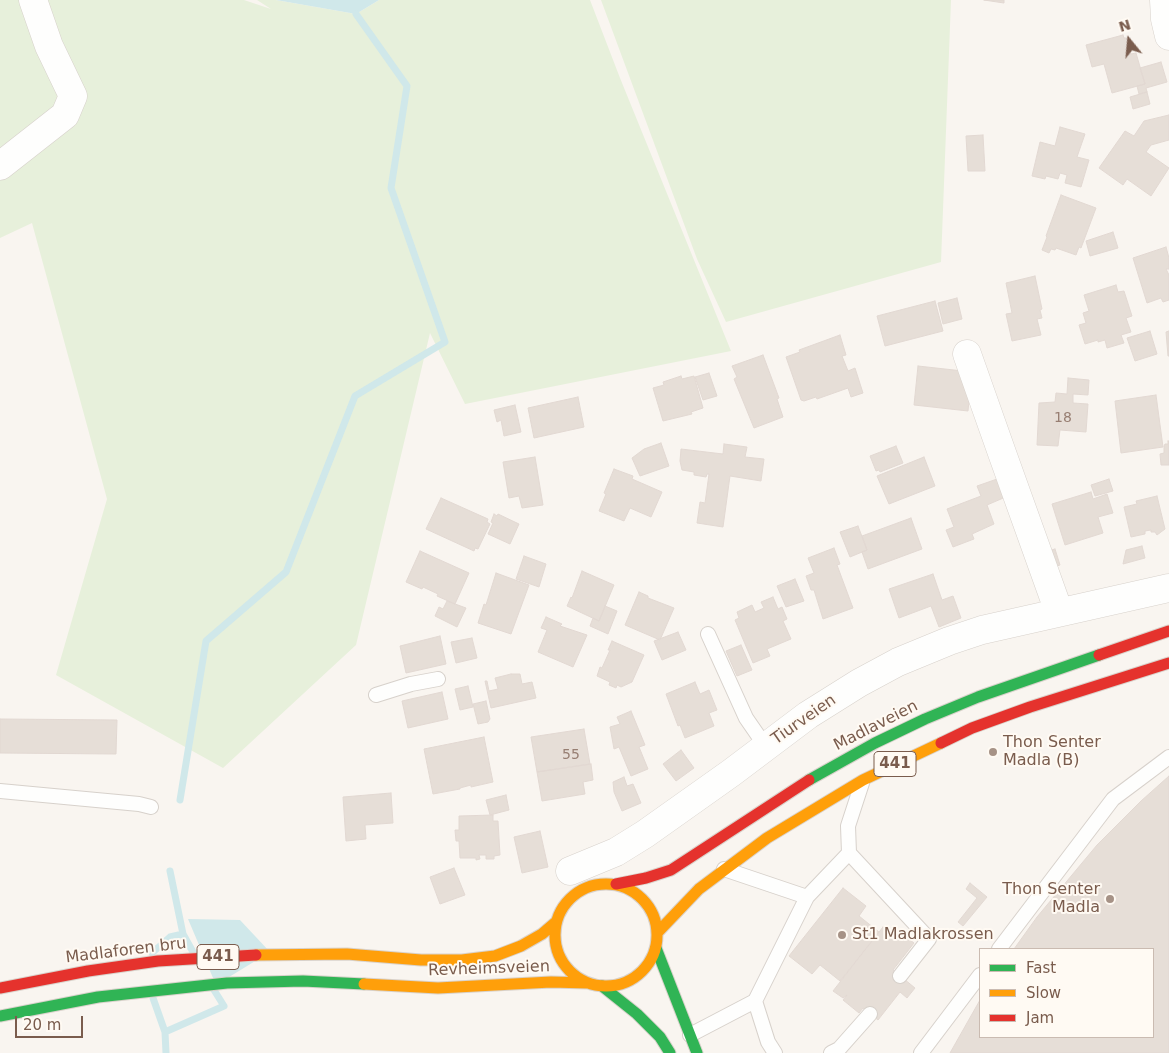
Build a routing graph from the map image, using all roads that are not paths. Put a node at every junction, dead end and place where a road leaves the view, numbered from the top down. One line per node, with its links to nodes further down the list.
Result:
1 (33, 0): 4 (street)
2 (1164, 0): 3 (street)
3 (1169, 36)
4 (0, 166)
5 (967, 354): 7 (street)
6 (1169, 588): 7 (street, Tiurveien)
7 (1060, 612): 13 (street, Tiurveien)
8 (1169, 631): 21 (main road, Madlaveien / 441)
9 (708, 634): 13 (lane)
10 (1169, 663): 15 (main road, 441)
11 (438, 679): 12 (lane)
12 (376, 695)
13 (766, 746): 20 (street, Tiurveien)
14 (1169, 757): 26 (lane)
15 (863, 780): 18 (lane); 19 (main road, 441)
16 (0, 791): 17 (lane)
17 (151, 807)
18 (849, 852): 22 (lane); 29 (lane)
19 (724, 869): 22 (lane); 24 (main road, 441)
20 (570, 871)
21 (616, 884): 23 (main road, 441); 24 (main road, 441)
22 (807, 897): 33 (lane)
23 (556, 922): 27 (main road, Revheimsveien / 441); 30 (main road, 441)
24 (658, 932): 25 (main road, 441)
25 (656, 948): 31 (main road, 441); 36 (main road)
26 (1000, 948)
27 (393, 957): 32 (main road, Madlaforen bru / 441)
28 (979, 975): 41 (lane)
29 (900, 976)
30 (588, 983): 31 (main road, 441); 35 (main road, Revheimsveien / 441)
31 (602, 986): 37 (main road)
32 (0, 988)
33 (755, 1001): 36 (lane); 39 (lane)
34 (870, 1014): 40 (lane)
35 (0, 1016)
36 (690, 1035): 38 (main road)
37 (670, 1053)
38 (697, 1053)
39 (775, 1053)
40 (831, 1053)
41 (921, 1053)

